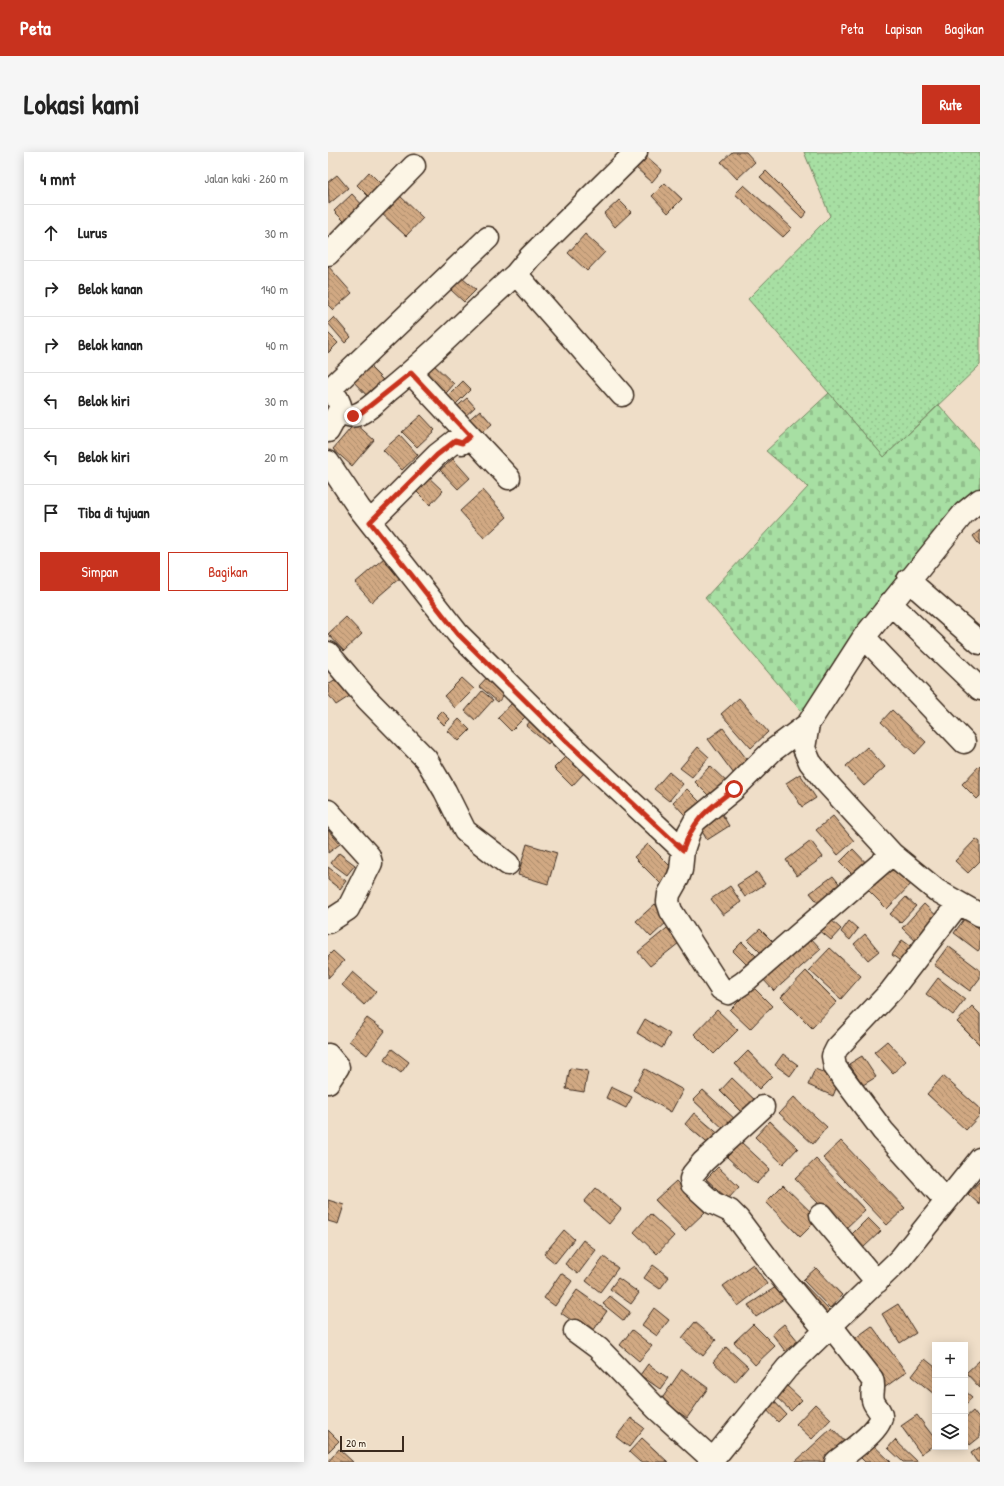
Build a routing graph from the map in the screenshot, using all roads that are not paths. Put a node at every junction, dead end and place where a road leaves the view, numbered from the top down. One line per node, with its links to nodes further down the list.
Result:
1 (636, 152): 5 (street)
2 (414, 166): 4 (street)
3 (488, 238): 7 (street)
4 (328, 254)
5 (516, 274): 6 (street); 8 (street)
6 (411, 373): 9 (street); 11 (street)
7 (328, 391): 9 (street)
8 (622, 395)
9 (339, 410): 10 (street)
10 (328, 431)
11 (470, 436): 13 (street); 15 (street)
12 (328, 462): 15 (street)
13 (509, 478)
14 (980, 500): 16 (street)
15 (370, 522): 25 (street)
16 (908, 580): 17 (street); 19 (street)
17 (890, 603): 18 (street); 21 (street)
18 (864, 637): 22 (street); 23 (street)
19 (980, 643)
20 (328, 653): 27 (street)
21 (980, 689)
22 (808, 724): 25 (street); 26 (street)
23 (964, 742)
24 (328, 811): 30 (street)
25 (683, 850): 26 (street)
26 (892, 854): 28 (street)
27 (508, 864)
28 (958, 904): 29 (street); 35 (street)
29 (980, 915)
30 (328, 922)
31 (328, 1055): 32 (street)
32 (328, 1082)
33 (763, 1107): 38 (street)
34 (980, 1159): 35 (street)
35 (946, 1201): 37 (street)
36 (821, 1215): 37 (street)
37 (877, 1282): 38 (street)
38 (829, 1328): 40 (street); 41 (street)
39 (575, 1331): 40 (street)
40 (712, 1461)
41 (836, 1462)

